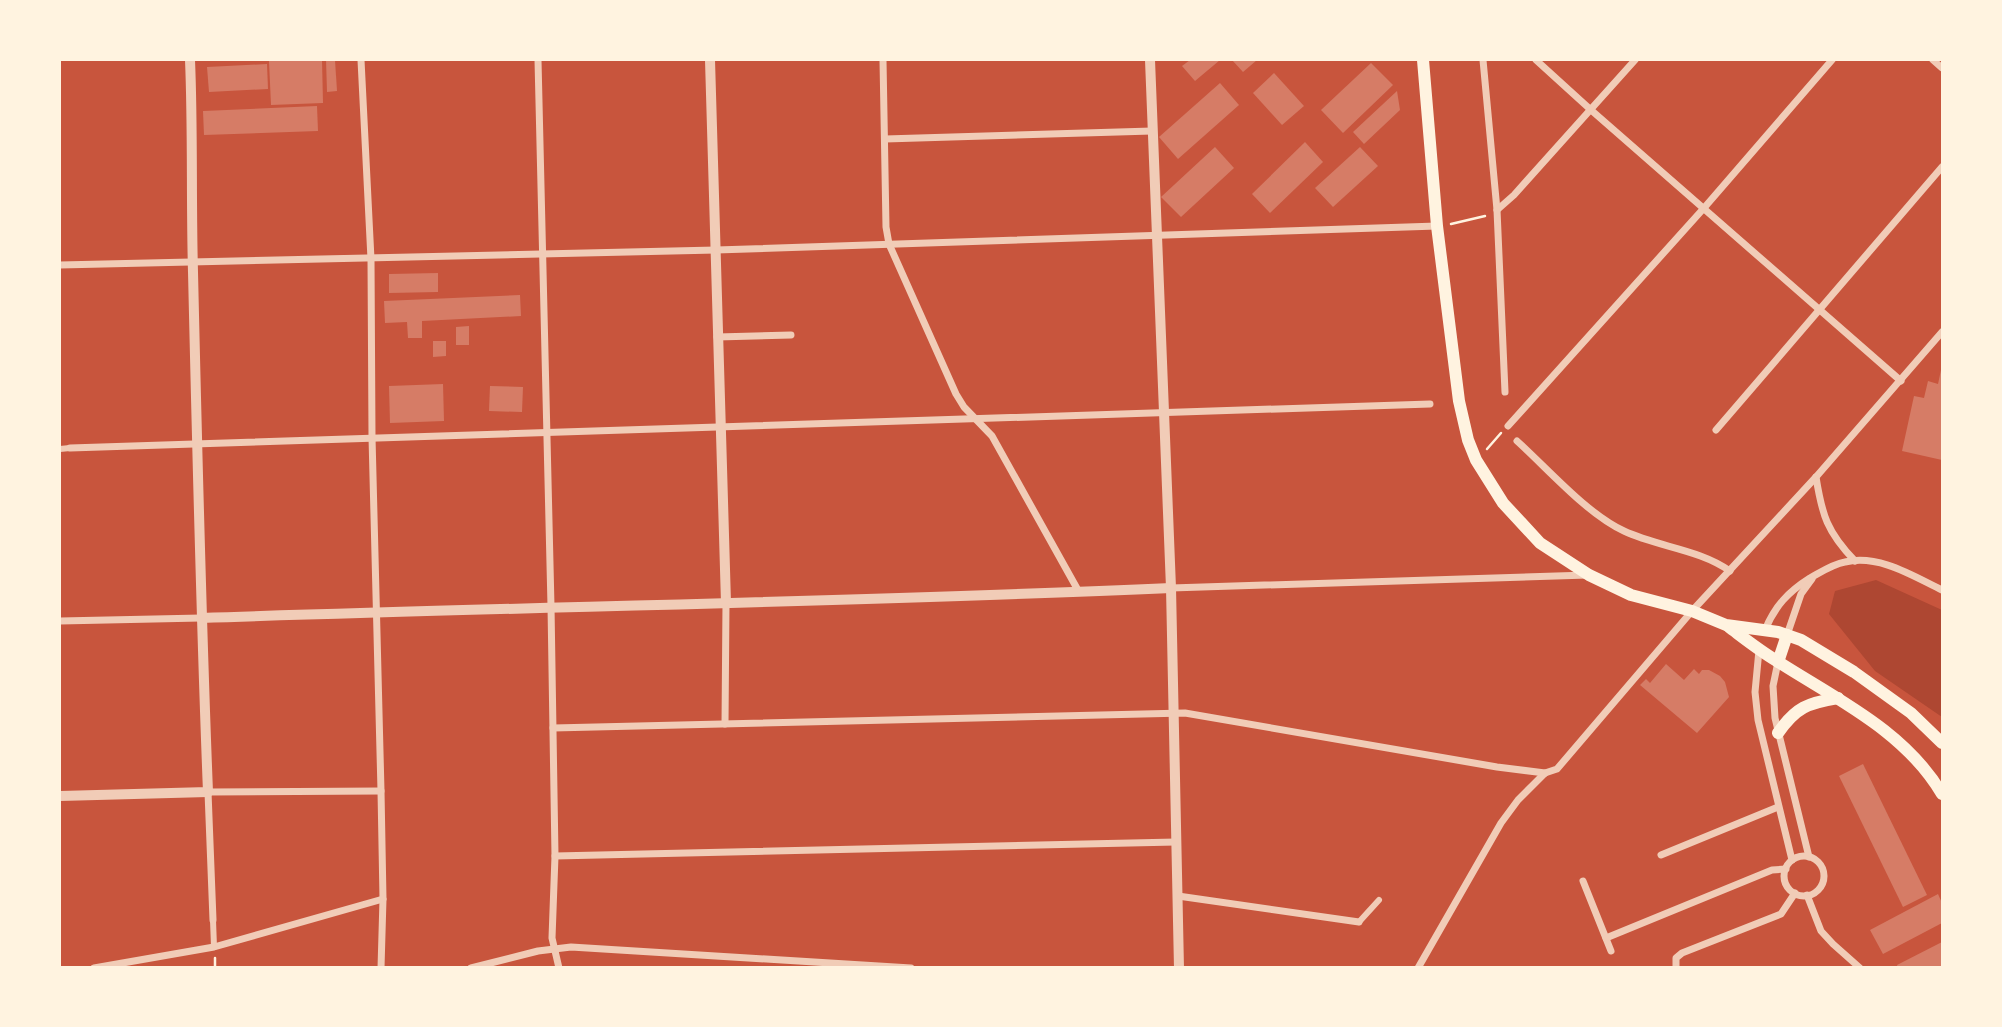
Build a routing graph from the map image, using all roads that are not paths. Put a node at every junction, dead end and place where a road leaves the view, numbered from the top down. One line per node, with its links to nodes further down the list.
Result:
1 (190, 60): 26 (street)
2 (361, 60): 25 (street)
3 (538, 60): 24 (street)
4 (710, 60): 23 (street)
5 (883, 60): 16 (street)
6 (1150, 60): 15 (street)
7 (1423, 60): 20 (main road)
8 (1483, 60): 19 (street)
9 (1536, 60): 14 (street)
10 (1635, 60): 14 (street)
11 (1832, 60): 18 (street)
12 (1933, 60): 13 (street)
13 (1942, 68)
14 (1591, 110): 18 (street); 19 (street)
15 (1152, 131): 16 (street); 21 (street)
16 (885, 139): 22 (street)
17 (1942, 167): 28 (street)
18 (1704, 208): 28 (street); 38 (street)
19 (1497, 210): 33 (street)
20 (1437, 226): 21 (street); 49 (main road)
21 (1158, 235): 22 (street); 35 (street)
22 (889, 244): 23 (street); 36 (street)
23 (716, 250): 24 (street); 31 (street)
24 (544, 254): 25 (street); 40 (street)
25 (370, 259): 26 (street); 41 (street)
26 (193, 264): 27 (street); 43 (street)
27 (60, 265)
28 (1820, 309): 32 (street); 39 (street)
29 (1942, 332): 32 (street)
30 (791, 335): 31 (street)
31 (717, 337): 37 (street)
32 (1901, 381): 46 (street)
33 (1505, 392)
34 (1430, 404): 35 (street)
35 (1163, 412): 36 (street); 51 (street)
36 (974, 418): 37 (street); 53 (street)
37 (722, 426): 40 (street); 54 (street)
38 (1508, 426)
39 (1716, 430)
40 (547, 432): 41 (street); 55 (street)
41 (372, 437): 43 (street); 57 (street)
42 (1517, 441): 48 (street)
43 (197, 445): 44 (street); 58 (street)
44 (70, 448): 45 (street)
45 (60, 449)
46 (1816, 477): 47 (street); 48 (street)
47 (1855, 561): 50 (street); 52 (street)
48 (1730, 571): 56 (street)
49 (1588, 575): 51 (street); 56 (main road)
50 (1814, 576): 61 (street); 62 (street)
51 (1171, 588): 53 (street); 66 (street)
52 (1942, 590)
53 (1079, 592): 54 (street)
54 (726, 603): 55 (street); 67 (street)
55 (551, 607): 57 (street); 68 (street)
56 (1692, 611): 60 (main road); 71 (street)
57 (377, 612): 58 (street); 72 (street)
58 (201, 618): 59 (street); 73 (street)
59 (60, 621)
60 (1726, 625): 61 (main road); 63 (main road)
61 (1765, 630): 62 (main road); 63 (main road)
62 (1787, 635): 64 (main road); 70 (main road)
63 (1759, 650): 64 (main road); 76 (street)
64 (1778, 662): 65 (main road); 69 (street)
65 (1838, 698): 69 (main road); 74 (main road)
66 (1174, 713): 67 (street); 71 (street); 77 (street)
67 (725, 724): 68 (street)
68 (553, 728): 79 (street)
69 (1778, 733): 80 (street)
70 (1942, 743)
71 (1545, 773): 101 (street)
72 (381, 790): 73 (street); 87 (street)
73 (208, 792): 75 (street); 89 (street)
74 (1942, 794)
75 (60, 796)
76 (1778, 807): 78 (street); 81 (street)
77 (1176, 842): 79 (street); 86 (street)
78 (1661, 855)
79 (555, 856): 93 (street)
80 (1809, 857): 81 (street); 85 (street)
81 (1792, 860): 82 (street)
82 (1786, 869): 84 (street); 91 (street)
83 (1583, 881): 91 (street)
84 (1795, 893): 85 (street); 102 (street)
85 (1807, 895): 103 (street)
86 (1178, 896): 90 (street); 100 (street)
87 (383, 899): 92 (street); 96 (street)
88 (1379, 900): 90 (street)
89 (213, 920): 92 (street)
90 (1359, 922)
91 (1606, 938): 94 (street)
92 (214, 947): 95 (street)
93 (555, 948): 97 (street); 98 (street); 99 (street)
94 (1611, 951)
95 (93, 968)
96 (381, 968)
97 (471, 968)
98 (559, 968)
99 (911, 968)
100 (1179, 968)
101 (1418, 968)
102 (1676, 968)
103 (1860, 968)

